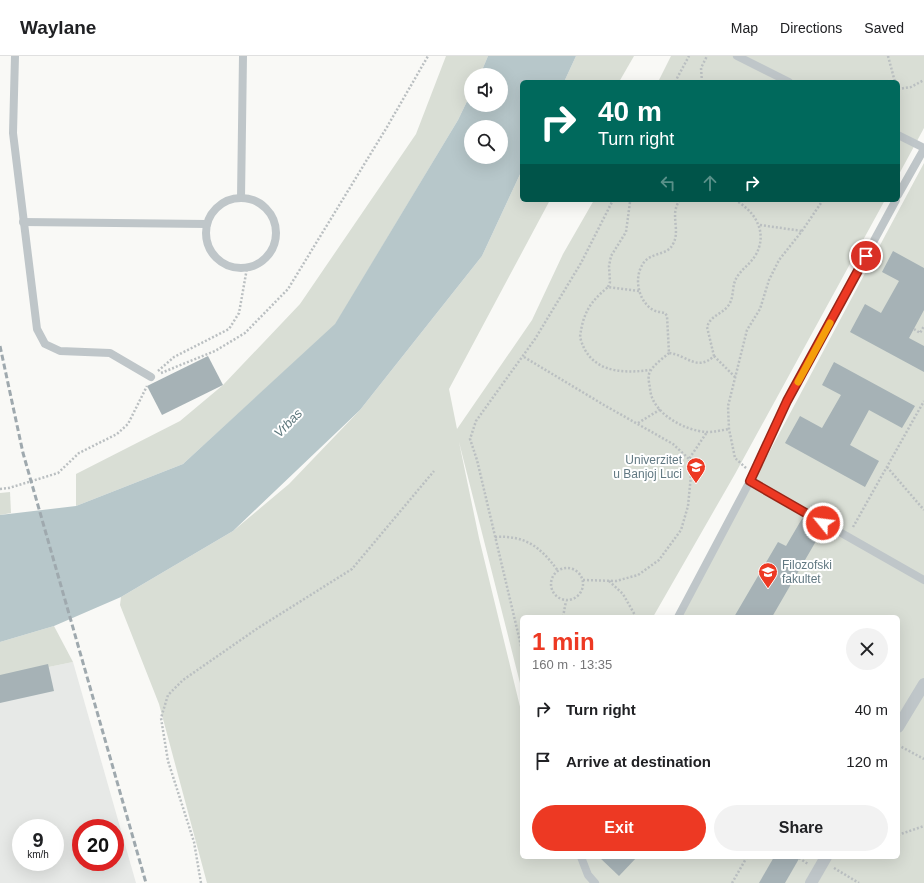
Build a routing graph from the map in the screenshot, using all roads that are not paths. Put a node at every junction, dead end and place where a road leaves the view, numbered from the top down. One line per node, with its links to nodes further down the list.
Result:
1 (16, 56): 10 (lane)
2 (244, 56): 8 (lane)
3 (737, 56): 4 (lane)
4 (785, 80)
5 (900, 136): 6 (lane)
6 (924, 148): 7 (lane)
7 (900, 191)
8 (241, 198): 11 (lane); 11 (lane)
9 (895, 202): 13 (lane)
10 (22, 222): 11 (lane); 12 (lane)
11 (207, 224)
12 (151, 377)
13 (751, 478): 14 (lane); 15 (lane)
14 (924, 580)
15 (679, 615)
16 (924, 684): 17 (street)
17 (900, 724)
18 (582, 859): 20 (lane)
19 (824, 860): 21 (street)
20 (595, 883)
21 (811, 883)

